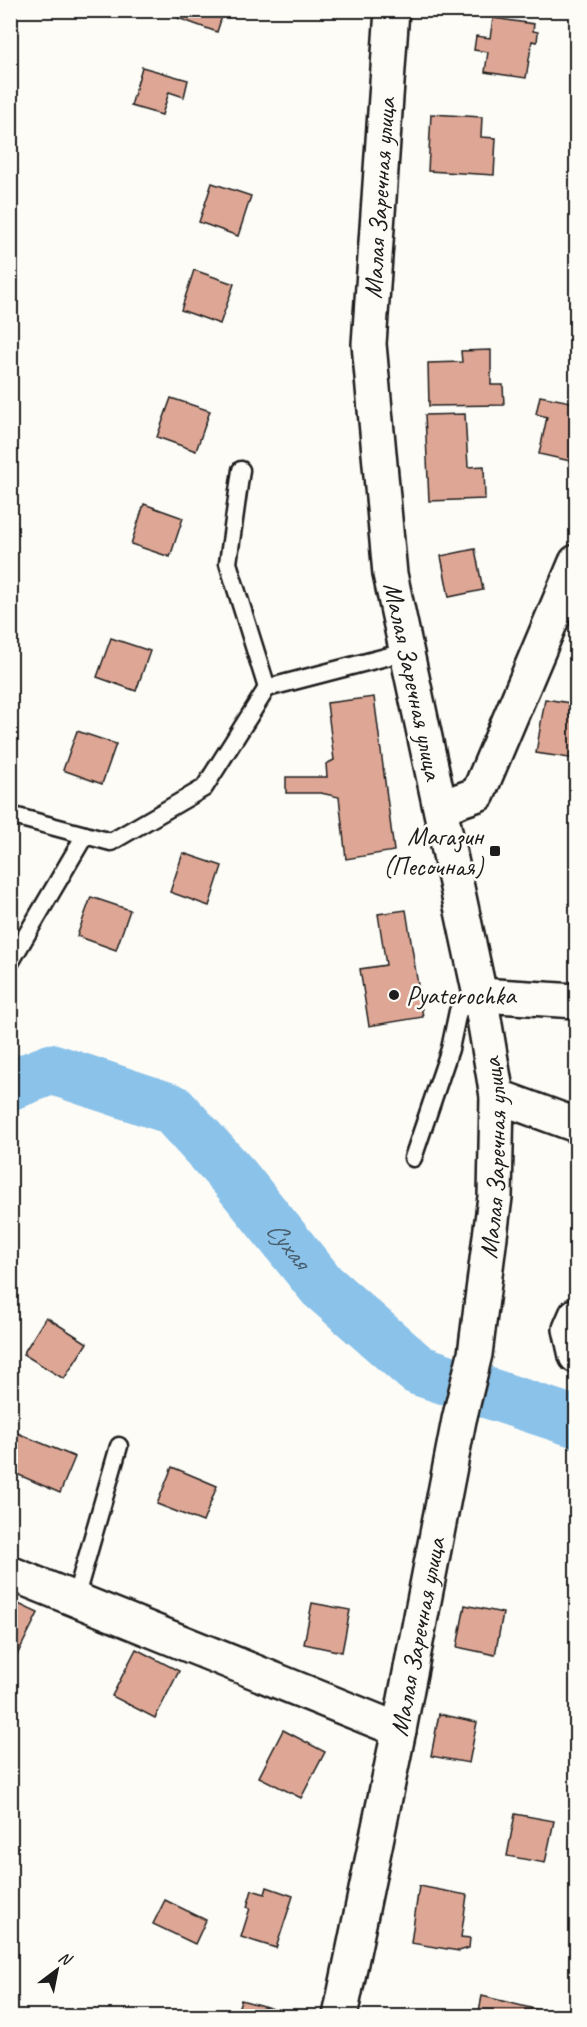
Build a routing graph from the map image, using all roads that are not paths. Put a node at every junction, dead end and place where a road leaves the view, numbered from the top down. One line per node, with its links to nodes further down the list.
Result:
1 (392, 10): 4 (main road, Малая Заречная улица)
2 (241, 470): 5 (lane)
3 (576, 562): 6 (main road)
4 (405, 652): 5 (lane); 6 (main road, Малая Заречная улица)
5 (267, 688): 8 (lane)
6 (441, 807): 10 (main road, Малая Заречная улица)
7 (10, 815): 8 (lane)
8 (85, 835): 9 (lane)
9 (10, 963)
10 (480, 995): 11 (main road); 12 (main road, Малая Заречная улица); 14 (lane)
11 (576, 1001)
12 (497, 1096): 13 (main road); 20 (main road, Малая Заречная улица)
13 (576, 1125)
14 (413, 1158)
15 (576, 1315): 16 (main road)
16 (576, 1356)
17 (119, 1446): 19 (lane)
18 (10, 1573): 19 (main road)
19 (75, 1599): 20 (main road)
20 (399, 1730): 21 (main road, Малая Заречная улица)
21 (340, 2016)

